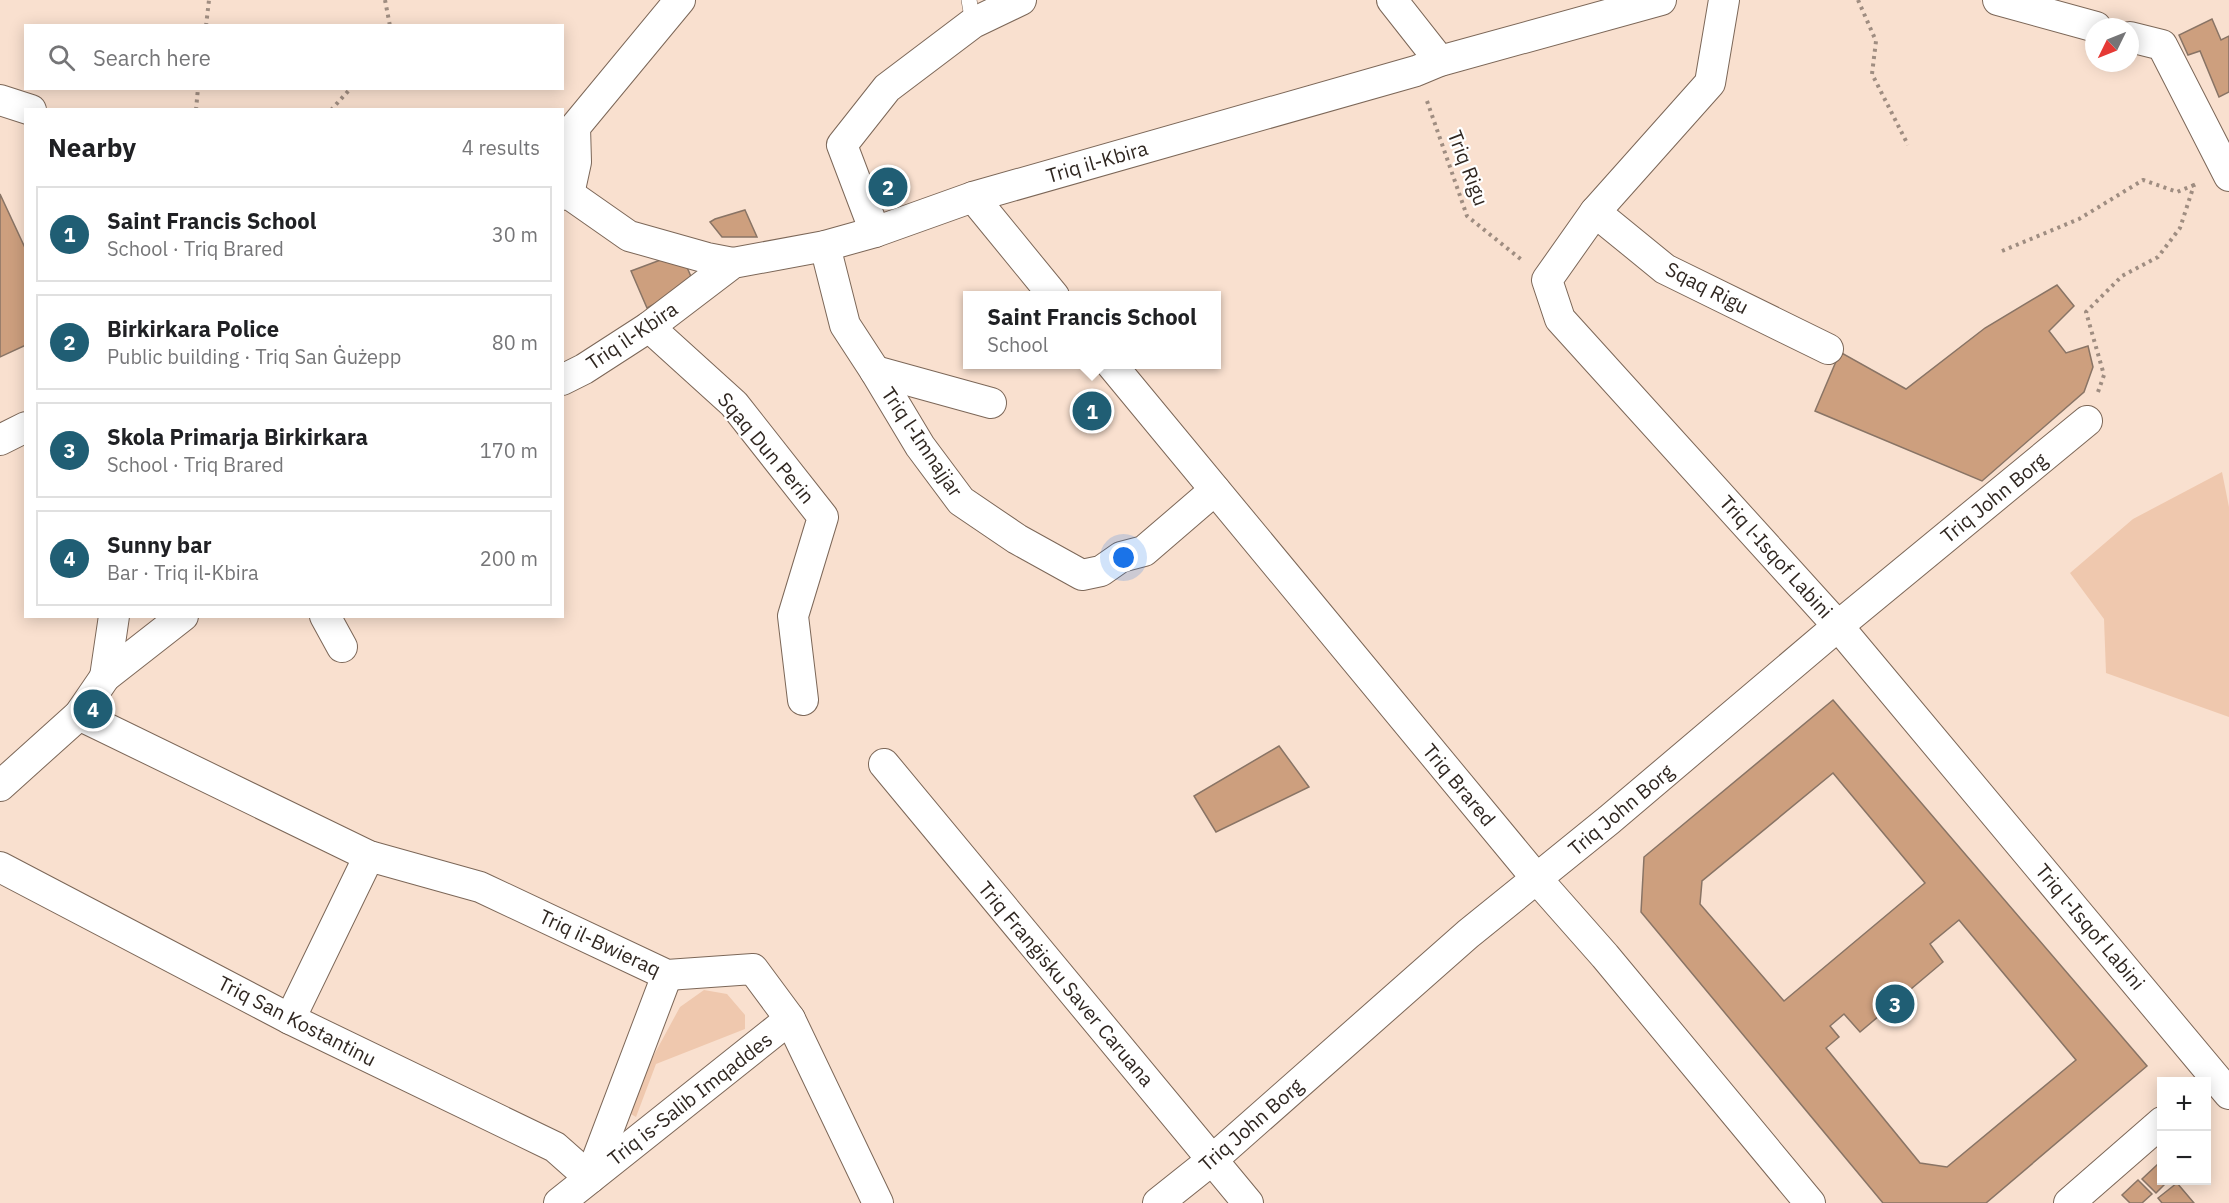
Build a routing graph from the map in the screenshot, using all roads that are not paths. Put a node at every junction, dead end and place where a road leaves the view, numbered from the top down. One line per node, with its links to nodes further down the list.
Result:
1 (680, 0): 14 (street)
2 (1021, 0): 7 (street)
3 (1392, 0): 10 (street)
4 (1660, 0): 10 (street, Triq il-Kbira)
5 (1724, 0): 16 (street)
6 (1998, 0): 8 (street)
7 (971, 11): 17 (street)
8 (2085, 24)
9 (2139, 39): 13 (street)
10 (1428, 66): 15 (street, Triq il-Kbira)
11 (0, 100): 12 (street)
12 (25, 108)
13 (2217, 179)
14 (566, 195): 19 (street)
15 (973, 197): 17 (street, Triq il-Kbira); 20 (street)
16 (1595, 212): 22 (street, Sqaq Rigu); 34 (street, Triq l-Isqof Labini)
17 (875, 232): 18 (street, Triq il-Kbira)
18 (825, 246): 19 (street, Triq il-Kbira); 24 (street, Triq l-Imnajjar)
19 (733, 262): 21 (street, Triq il-Kbira)
20 (1050, 291)
21 (649, 327): 25 (street, Triq il-Kbira); 37 (street, Sqaq Dun Perin)
22 (1828, 349)
23 (1115, 369): 30 (street, Triq Brared)
24 (875, 371): 26 (street, Triq l-Imnajjar); 30 (street, Triq l-Imnajjar)
25 (564, 379)
26 (992, 403)
27 (2088, 421): 34 (street, Triq John Borg)
28 (24, 428): 29 (street)
29 (0, 440)
30 (1215, 490): 43 (street, Triq Brared)
31 (114, 618): 36 (street)
32 (180, 618): 36 (street)
33 (326, 618): 35 (street)
34 (1838, 626): 43 (street, Triq John Borg); 47 (street, Triq l-Isqof Labini)
35 (342, 647)
36 (105, 676): 38 (street)
37 (803, 700)
38 (79, 715): 40 (street); 41 (street, Triq il-Bwieraq)
39 (884, 765): 49 (street, Triq Franġisku Saver Caruana)
40 (0, 786)
41 (369, 856): 44 (street, Triq il-Bwieraq); 45 (street)
42 (0, 867): 45 (street, Triq San Kostantinu)
43 (1537, 879): 49 (street, Triq John Borg); 55 (street, Triq Brared)
44 (667, 975): 46 (street, Triq il-Bwieraq); 50 (street, Triq is-Salib Imqaddes)
45 (290, 1019): 50 (street, Triq San Kostantinu)
46 (790, 1019): 50 (street, Triq is-Salib Imqaddes); 52 (street, Triq il-Bwieraq)
47 (2219, 1078)
48 (2157, 1126): 56 (street)
49 (1212, 1160): 53 (street, Triq John Borg); 54 (street, Triq Franġisku Saver Caruana)
50 (590, 1178): 51 (street, Triq is-Salib Imqaddes)
51 (559, 1203)
52 (878, 1203)
53 (1158, 1203)
54 (1248, 1203)
55 (1810, 1203)
56 (2069, 1203)

